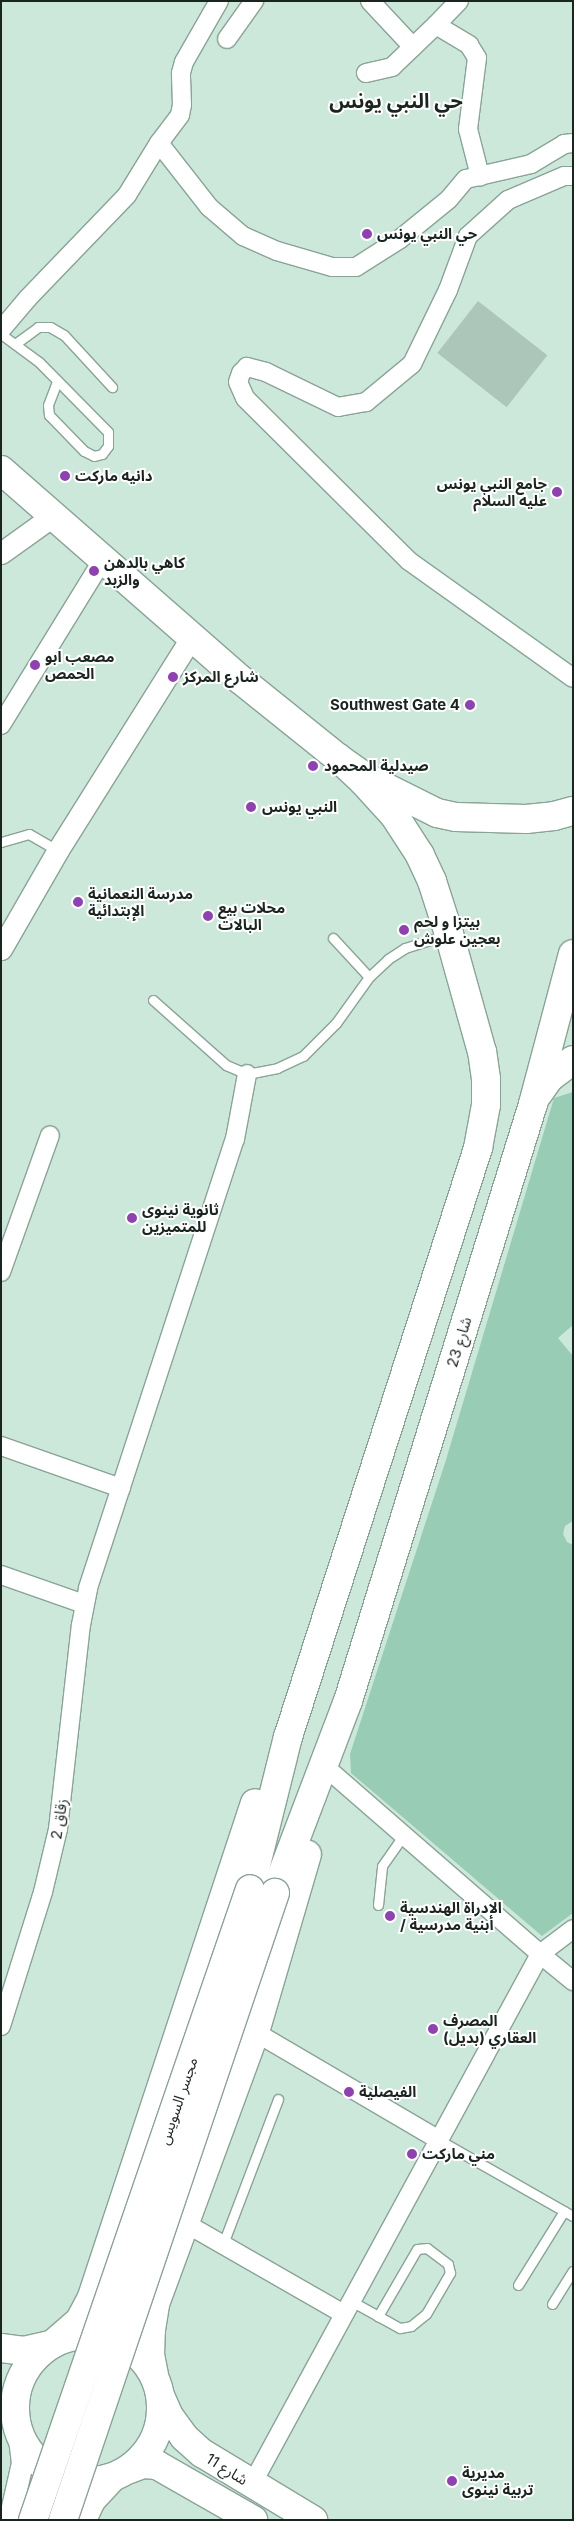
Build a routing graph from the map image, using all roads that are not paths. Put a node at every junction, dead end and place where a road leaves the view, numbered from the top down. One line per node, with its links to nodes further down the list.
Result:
1 (219, 1): 10 (street)
2 (370, 1): 7 (street)
3 (459, 1): 5 (street)
4 (247, 4): 6 (street)
5 (436, 26): 7 (street); 11 (street)
6 (227, 40)
7 (414, 47): 8 (street)
8 (366, 73)
9 (570, 141): 11 (street)
10 (159, 143): 11 (street); 13 (street)
11 (480, 176)
12 (573, 176): 23 (street)
13 (1, 330)
14 (1, 334): 15 (lane)
15 (15, 344): 16 (lane); 17 (lane)
16 (57, 381): 16 (lane)
17 (112, 387)
18 (1, 470): 19 (main road)
19 (54, 515): 20 (street); 21 (main road)
20 (1, 553)
21 (103, 559): 22 (main road); 24 (street)
22 (192, 636): 25 (main road); 28 (street)
23 (573, 678)
24 (2, 723)
25 (338, 758): 26 (main road); 29 (main road)
26 (573, 811)
27 (1, 842): 28 (lane)
28 (58, 850): 31 (street)
29 (449, 934): 33 (lane); 44 (main road)
30 (333, 938): 33 (lane)
31 (1, 949)
32 (573, 954): 37 (main road, شارع 23)
33 (369, 977): 36 (lane)
34 (153, 1000): 36 (lane)
35 (573, 1060): 37 (main road)
36 (246, 1074): 41 (street, زقاق 2)
37 (533, 1104): 45 (main road, شارع 23)
38 (50, 1135): 39 (street)
39 (1, 1272)
40 (1, 1446): 41 (street)
41 (121, 1488): 43 (street, زقاق 2)
42 (1, 1575): 43 (street)
43 (84, 1604): 53 (street, زقاق 2)
44 (307, 1677): 48 (main road, مجسر السويس); 66 (main road)
45 (348, 1701): 46 (main road); 48 (main road, مجسر السويس)
46 (332, 1772): 47 (street); 54 (main road)
47 (403, 1836): 49 (lane); 51 (street)
48 (263, 1891): 75 (main road, مجسر السويس, bridge); 76 (main road, مجسر السويس, bridge)
49 (378, 1905)
50 (573, 1930): 51 (street)
51 (540, 1954): 52 (street); 56 (street)
52 (573, 1980)
53 (1, 2026)
54 (255, 2032): 56 (street); 59 (main road)
55 (278, 2099): 60 (lane)
56 (439, 2140): 57 (lane); 64 (street)
57 (564, 2211): 58 (lane); 62 (lane)
58 (573, 2216)
59 (185, 2223): 60 (street); 68 (main road)
60 (224, 2244): 64 (street)
61 (573, 2272): 63 (lane)
62 (518, 2285)
63 (552, 2304)
64 (348, 2307): 65 (lane); 72 (street)
65 (378, 2316): 65 (lane)
66 (52, 2344): 67 (main road); 68 (main road); 70 (main road)
67 (1, 2348)
68 (157, 2386): 71 (main road); 72 (main road, شارع 11)
69 (1, 2400): 70 (main road)
70 (17, 2426): 71 (main road); 74 (street)
71 (123, 2473): 73 (main road, شارع 11); 77 (street)
72 (252, 2484): 78 (main road, شارع 11)
73 (244, 2517)
74 (9, 2520)
75 (33, 2520)
76 (63, 2520)
77 (85, 2520)
78 (313, 2520)

